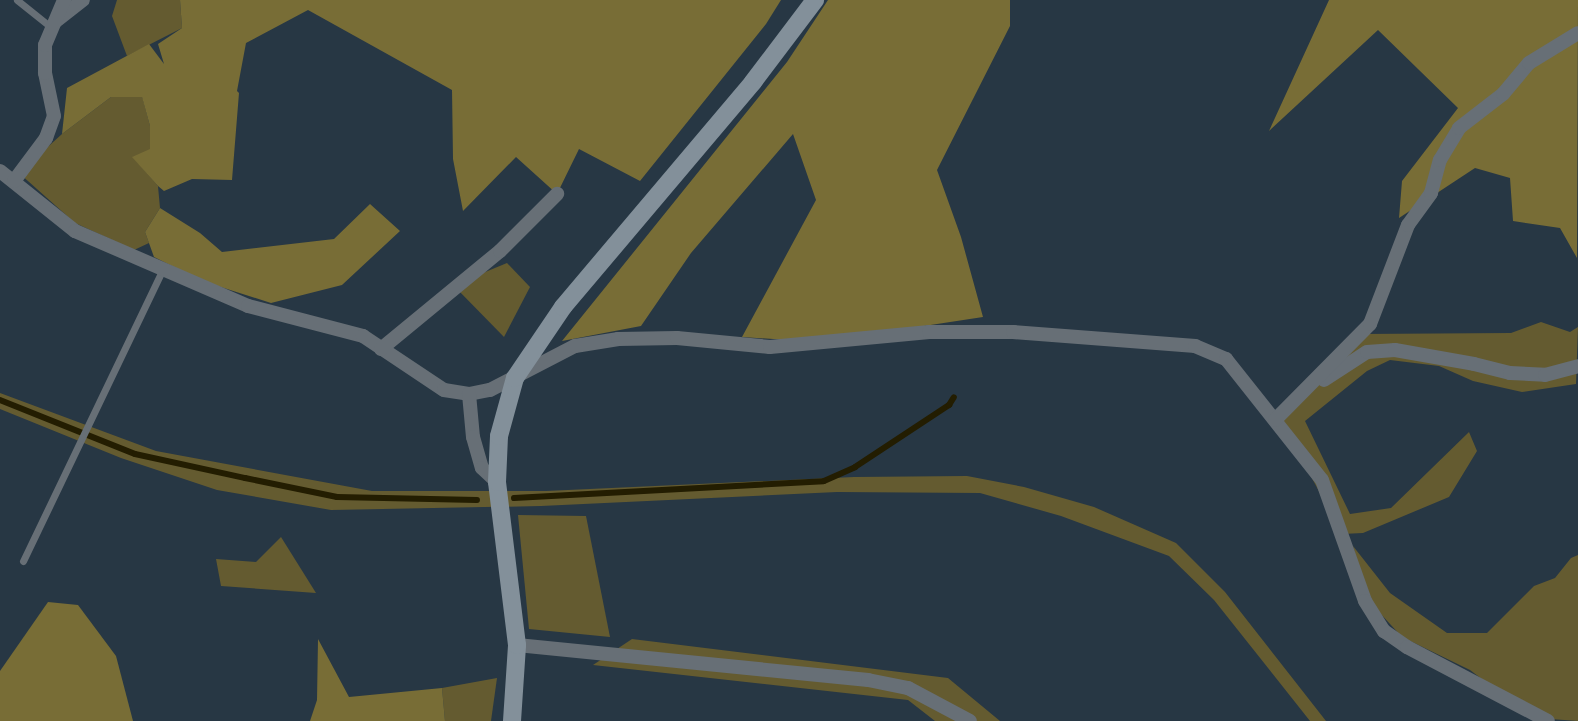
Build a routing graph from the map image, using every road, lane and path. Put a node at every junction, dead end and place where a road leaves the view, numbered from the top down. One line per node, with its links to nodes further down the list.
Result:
1 (17, 0): 5 (lane)
2 (64, 0): 5 (street)
3 (83, 0): 5 (street)
4 (815, 0): 13 (street)
5 (54, 25): 8 (street)
6 (1578, 33): 14 (street)
7 (0, 171): 8 (street)
8 (14, 181): 10 (street)
9 (557, 194): 11 (street)
10 (163, 270): 11 (street); 18 (lane)
11 (381, 349): 15 (street)
12 (1578, 366): 14 (street)
13 (515, 378): 15 (street); 16 (street); 17 (street)
14 (1302, 393): 16 (street)
15 (469, 394): 17 (street)
16 (1275, 421): 20 (street)
17 (497, 482): 19 (street)
18 (23, 561)
19 (517, 645): 21 (street); 22 (street)
20 (1524, 716): 23 (street)
21 (512, 721)
22 (970, 721)
23 (1548, 721)

